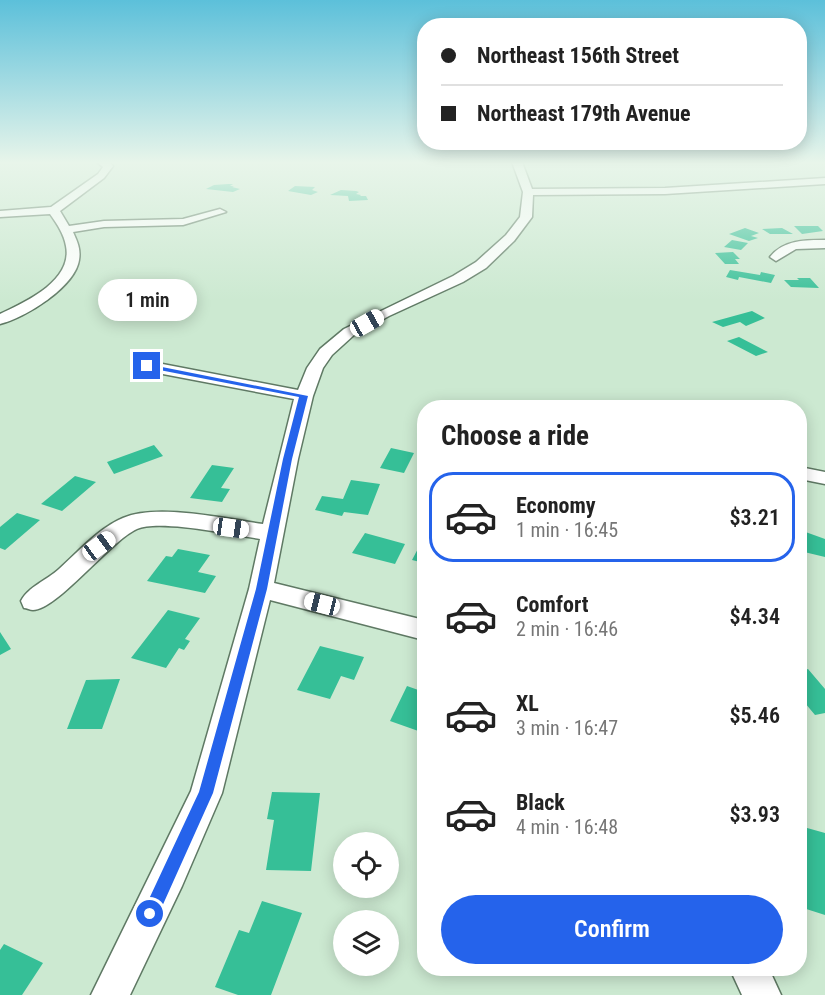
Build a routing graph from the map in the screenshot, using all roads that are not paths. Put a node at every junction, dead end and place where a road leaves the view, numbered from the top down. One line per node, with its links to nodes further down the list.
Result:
1 (527, 208): 10 (street)
2 (54, 210): 4 (street); 5 (street)
3 (220, 212): 5 (street)
4 (0, 214)
5 (64, 231): 8 (street)
6 (825, 244): 7 (street)
7 (776, 257)
8 (0, 320)
9 (147, 366): 10 (street)
10 (304, 396): 13 (street)
11 (807, 474): 12 (street)
12 (825, 478)
13 (273, 533): 14 (street); 15 (street)
14 (261, 589): 16 (street); 18 (street)
15 (33, 601)
16 (417, 628)
17 (752, 976): 19 (street)
18 (110, 995)
19 (762, 995)

